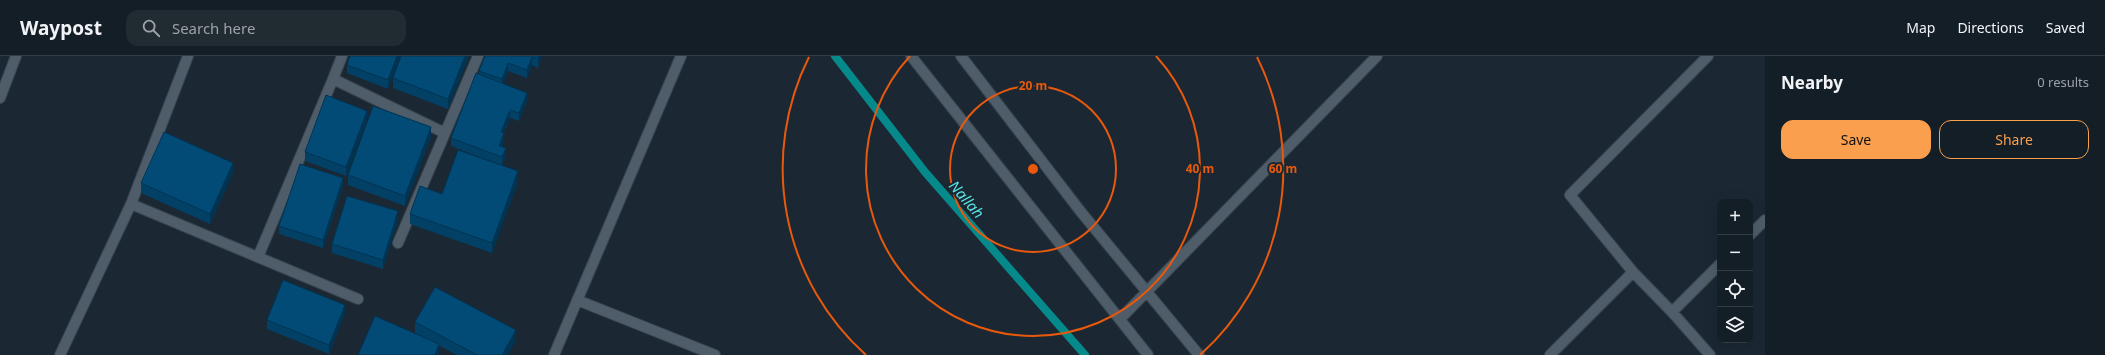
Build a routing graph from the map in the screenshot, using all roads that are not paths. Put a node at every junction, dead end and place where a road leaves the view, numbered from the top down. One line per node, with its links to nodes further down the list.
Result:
1 (16, 56): 11 (street)
2 (188, 56): 13 (street)
3 (342, 56): 10 (street)
4 (478, 56): 12 (street)
5 (681, 56): 22 (street)
6 (911, 56): 24 (street)
7 (961, 56): 20 (street)
8 (1377, 56): 20 (street)
9 (1708, 56): 19 (street)
10 (333, 79): 12 (street); 17 (street)
11 (0, 98)
12 (445, 133): 16 (street)
13 (132, 204): 17 (street); 25 (street)
14 (1765, 220): 15 (street)
15 (1753, 232)
16 (398, 243)
17 (258, 257): 21 (street)
18 (1717, 267): 23 (street)
19 (1633, 272): 23 (street); 30 (street)
20 (1147, 292): 24 (street); 29 (street)
21 (358, 299)
22 (577, 300): 26 (street); 27 (street)
23 (1672, 312): 31 (street)
24 (1120, 319): 28 (street)
25 (60, 355)
26 (554, 355)
27 (715, 355)
28 (1147, 355)
29 (1199, 355)
30 (1550, 355)
31 (1710, 355)

